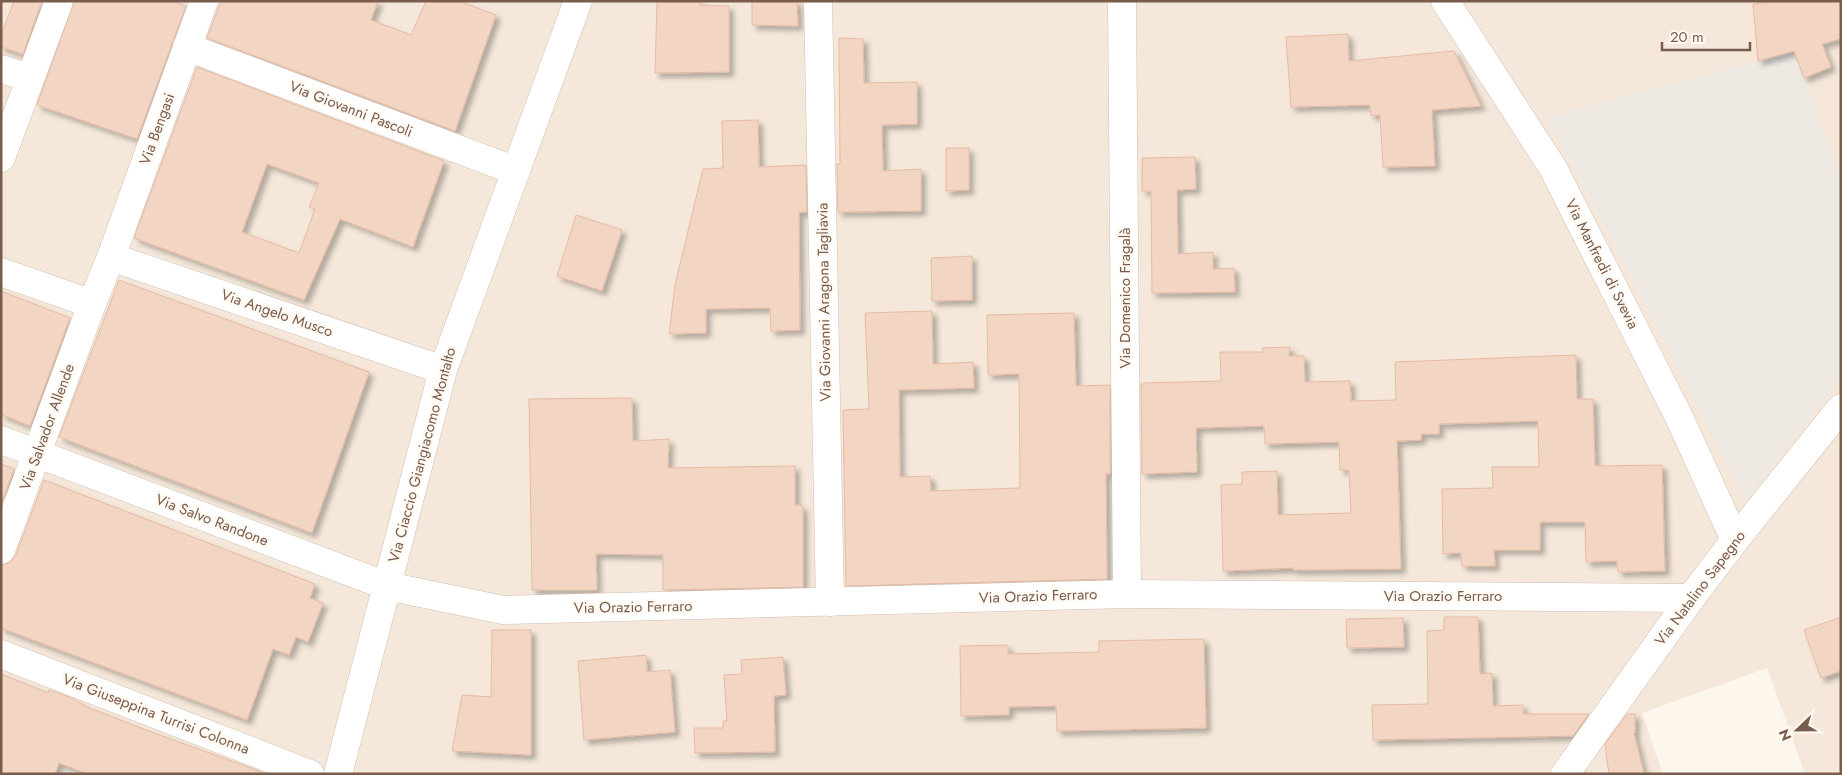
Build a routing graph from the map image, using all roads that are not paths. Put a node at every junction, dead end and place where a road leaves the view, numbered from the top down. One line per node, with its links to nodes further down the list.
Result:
1 (59, 1): 9 (street)
2 (204, 1): 7 (street, Via Bengasi)
3 (578, 1): 11 (street, Via Ciaccio Giangiacomo Montalto)
4 (818, 1): 24 (street, Via Giovanni Aragona Tagliavia)
5 (1122, 1): 22 (street, Via Domenico Fragalà)
6 (1445, 1): 19 (street, Via Manfredi di Svevia)
7 (187, 47): 11 (street, Via Giovanni Pascoli); 12 (street, Via Bengasi)
8 (1, 69): 9 (street)
9 (30, 78): 10 (street)
10 (1, 158)
11 (516, 171): 15 (street, Via Ciaccio Giangiacomo Montalto)
12 (111, 257): 14 (street, Via Bengasi); 15 (street, Via Angelo Musco)
13 (1, 272): 14 (street)
14 (92, 304): 18 (street, Via Salvador Allende)
15 (443, 370): 21 (street, Via Ciaccio Giangiacomo Montalto)
16 (1841, 408): 19 (street, Via Natalino Sapegno)
17 (1, 440): 18 (street, Via Salvo Randone)
18 (37, 453): 20 (street, Via Salvador Allende); 21 (street, Via Salvo Randone)
19 (1735, 540): 23 (street, Via Natalino Sapegno)
20 (1, 550)
21 (386, 586): 24 (street, Via Orazio Ferraro); 27 (street, Via Ciaccio Giangiacomo Montalto)
22 (1127, 594): 23 (street, Via Orazio Ferraro); 24 (street, Via Orazio Ferraro)
23 (1691, 598): 28 (street, Via Natalino Sapegno)
24 (830, 602)
25 (1, 654): 26 (street, Via Giuseppina Turrisi Colonna)
26 (310, 774)
27 (338, 774)
28 (1566, 774)

